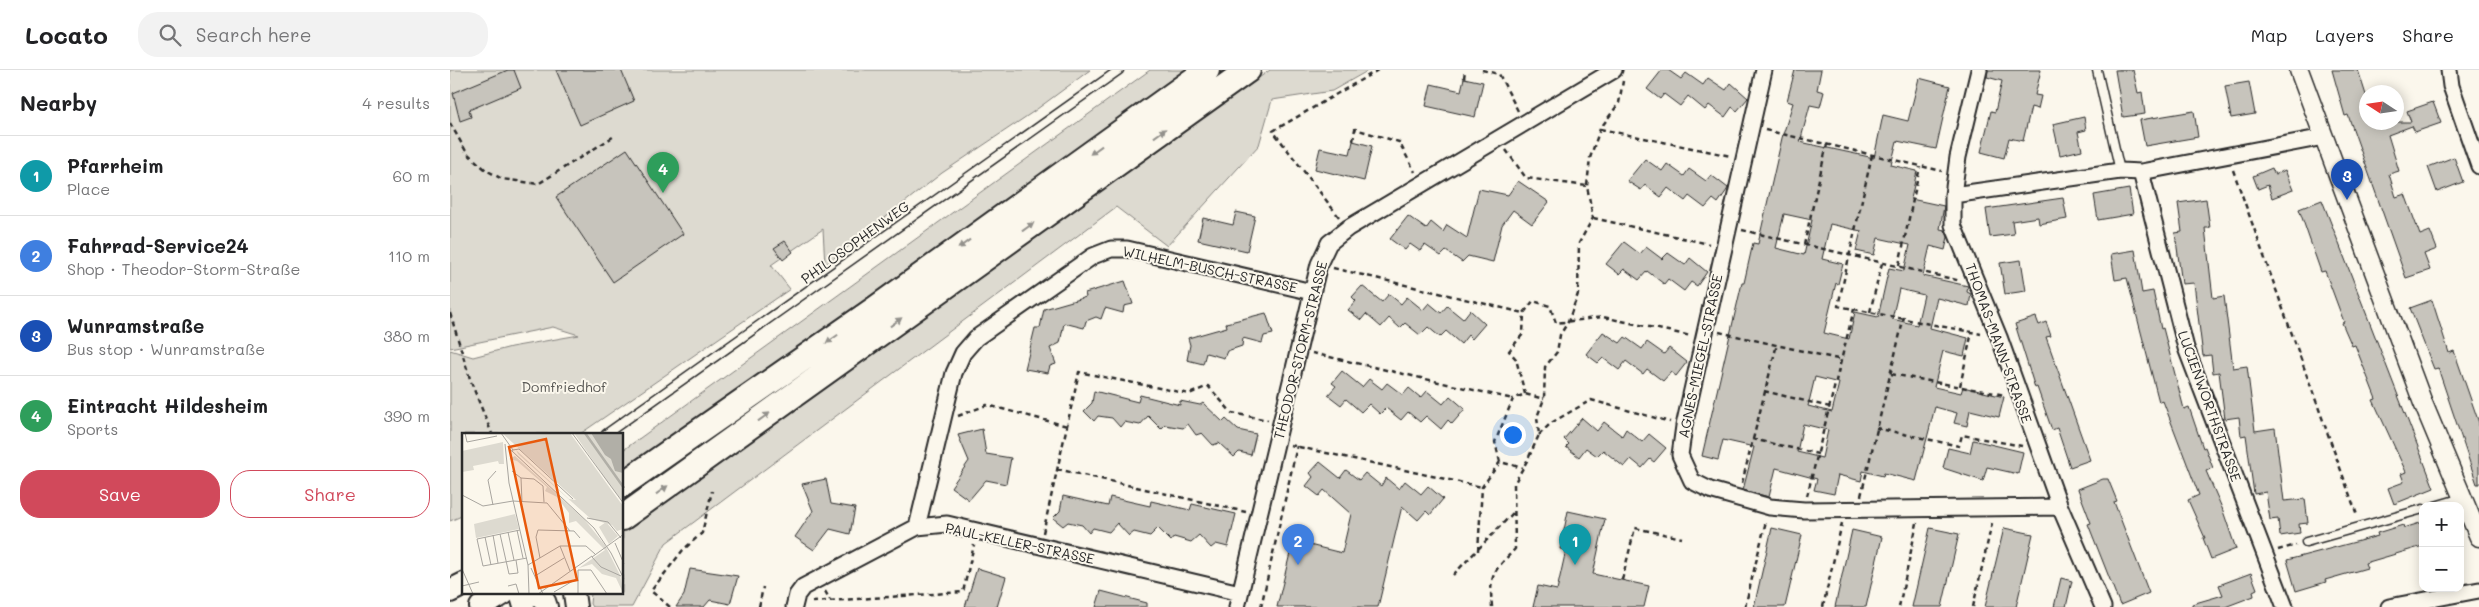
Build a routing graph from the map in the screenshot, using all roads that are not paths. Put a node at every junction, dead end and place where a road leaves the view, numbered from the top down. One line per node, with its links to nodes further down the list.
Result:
1 (1119, 70): 16 (lane, PHILOSOPHENWEG)
2 (1207, 70): 17 (highway, one-way to 17)
3 (1248, 70): 22 (highway, one-way to 3)
4 (1764, 70): 20 (street, AGNES-MIEGEL-STRASSE)
5 (1979, 70): 14 (street, THOMAS-MANN-STRASSE)
6 (2097, 70): 12 (lane)
7 (2298, 70): 10 (street)
8 (2449, 70): 11 (street)
9 (1618, 73): 15 (street, THEODOR-STORM-STRASSE)
10 (2324, 138): 13 (street); 18 (street)
11 (2479, 166)
12 (2120, 172): 13 (street); 14 (street)
13 (2141, 172): 40 (street, LUCIENWORTHSTRASSE)
14 (1953, 196): 20 (street, THOMAS-MANN-STRASSE)
15 (1312, 292): 23 (street, WILHELM-BUSCH-STRASSE); 33 (street, THEODOR-STORM-STRASSE)
16 (607, 433)
17 (624, 484)
18 (2463, 498): 19 (lane); 24 (street)
19 (2449, 502)
20 (2060, 507): 39 (street, THOMAS-MANN-STRASSE)
21 (2419, 510): 25 (lane)
22 (624, 517)
23 (917, 527): 33 (street, PAUL-KELLER-STRASSE); 34 (street, PAUL-KELLER-STRASSE)
24 (2479, 537)
25 (2306, 542)
26 (462, 585): 27 (main road)
27 (450, 590)
28 (2479, 590): 41 (street)
29 (502, 594): 35 (main road)
30 (520, 594): 36 (main road)
31 (535, 594): 37 (main road)
32 (574, 594): 38 (main road)
33 (1238, 600)
34 (794, 605)
35 (481, 607)
36 (524, 607)
37 (548, 607)
38 (576, 607)
39 (2103, 607)
40 (2285, 607)
41 (2389, 607)

